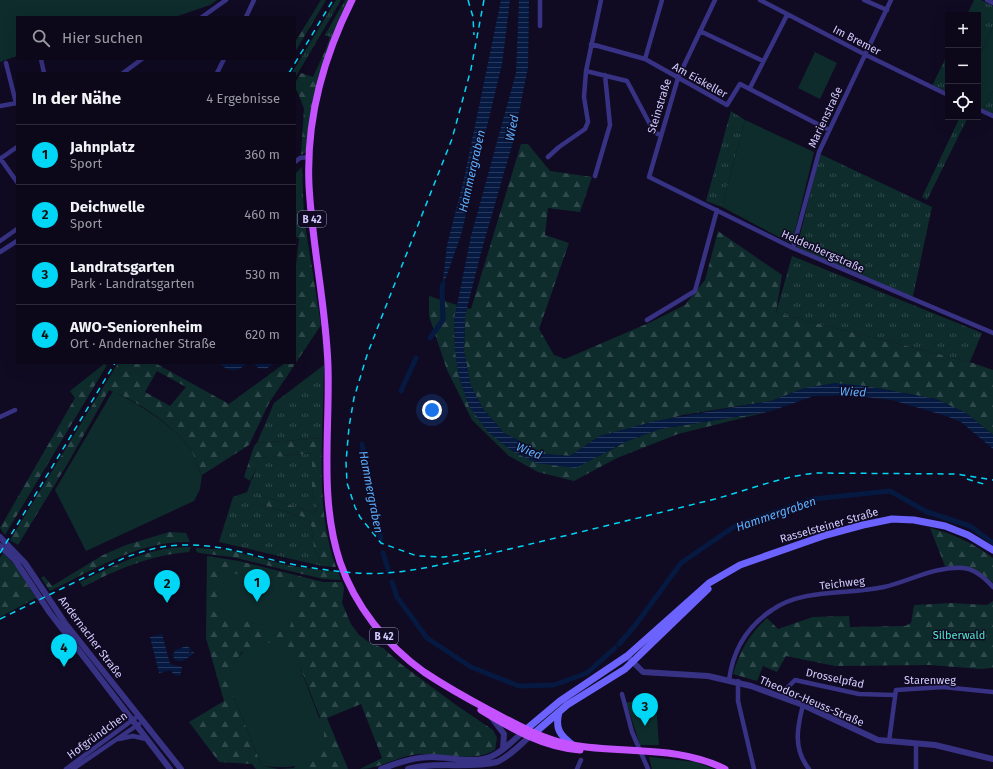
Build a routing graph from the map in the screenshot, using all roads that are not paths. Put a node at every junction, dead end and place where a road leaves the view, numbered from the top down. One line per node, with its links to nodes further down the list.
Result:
1 (226, 0): 15 (street)
2 (254, 0): 16 (street)
3 (352, 0): 43 (main road, B 42)
4 (540, 0): 17 (street)
5 (601, 0): 19 (street)
6 (662, 0): 21 (street)
7 (715, 0): 18 (street, Steinstraße)
8 (760, 0): 14 (street, Im Bremer)
9 (864, 0): 13 (street)
10 (891, 0): 13 (street, Marienstraße)
11 (987, 0): 12 (street)
12 (993, 3)
13 (887, 10): 20 (street, Marienstraße)
14 (787, 15): 20 (street, Im Bremer); 25 (street)
15 (203, 16)
16 (246, 16)
17 (540, 26)
18 (700, 31): 25 (street); 32 (street, Steinstraße)
19 (591, 44): 21 (street, Am Eiskeller); 27 (street)
20 (864, 54): 34 (street, Im Bremer); 40 (street, Marienstraße)
21 (645, 59): 32 (street, Am Eiskeller)
22 (41, 60): 28 (street)
23 (141, 60): 29 (street)
24 (224, 60): 30 (street)
25 (763, 61): 33 (street)
26 (6, 63): 35 (street)
27 (586, 71): 31 (street); 44 (street)
28 (44, 72)
29 (124, 72)
30 (218, 72)
31 (605, 75): 41 (street); 47 (street)
32 (678, 78): 33 (street, Am Eiskeller); 41 (street, Steinstraße)
33 (750, 88): 40 (street)
34 (945, 94)
35 (16, 99)
36 (16, 103): 37 (street)
37 (0, 106)
38 (981, 110): 39 (street)
39 (993, 116)
40 (829, 130): 54 (street, Marienstraße)
41 (660, 135): 48 (street, Steinstraße)
42 (16, 148): 45 (street)
43 (309, 157): 46 (street); 67 (main road, B 42)
44 (548, 157)
45 (0, 159): 49 (street)
46 (296, 161)
47 (595, 176)
48 (649, 177): 50 (street, Heldenbergstraße)
49 (16, 181)
50 (717, 210): 54 (street, Heldenbergstraße); 56 (street)
51 (16, 230): 52 (street)
52 (0, 241)
53 (16, 242): 55 (street)
54 (793, 248): 57 (street, Heldenbergstraße)
55 (0, 252)
56 (647, 320)
57 (993, 333)
58 (15, 410): 59 (street)
59 (0, 417)
60 (0, 537): 76 (street, Andernacher Straße)
61 (0, 546): 79 (street, Andernacher Straße)
62 (993, 550): 63 (main road, Rasselsteiner Straße)
63 (718, 578): 65 (main road, Rasselsteiner Straße); 66 (main road, Rasselsteiner Straße)
64 (993, 587): 68 (street, Teichweg)
65 (627, 656): 66 (street, Theodor-Heuss-Straße); 80 (main road, Rasselsteiner Straße)
66 (633, 662): 68 (street, Theodor-Heuss-Straße); 75 (main road, Rasselsteiner Straße)
67 (432, 677): 77 (main road, B 42); 80 (main road, B 42)
68 (729, 680): 69 (street, Theodor-Heuss-Straße)
69 (738, 681): 73 (street, Theodor-Heuss-Straße); 102 (street)
70 (993, 692): 72 (street, Starenweg)
71 (622, 694): 88 (street)
72 (894, 695): 73 (street, Drosselpfad); 84 (street, Starenweg)
73 (783, 698): 74 (street, Theodor-Heuss-Straße)
74 (802, 706): 84 (street, Theodor-Heuss-Straße); 103 (street)
75 (559, 712): 81 (main road, Rasselsteiner Straße); 86 (main road)
76 (138, 716): 78 (street, Andernacher Straße); 79 (street, Hofgründchen)
77 (490, 716): 80 (main road, B 42); 87 (street)
78 (142, 721): 79 (street, Hofgründchen); 96 (street, Andernacher Straße)
79 (134, 723): 82 (street, Andernacher Straße); 83 (street, Hofgründchen); 93 (street, Hofgründchen)
80 (524, 731): 81 (main road, B 42); 87 (street)
81 (532, 735): 86 (main road, B 42); 88 (main road, B 42); 98 (street)
82 (146, 739): 83 (street); 95 (street, Andernacher Straße)
83 (115, 740): 94 (street, Hofgründchen)
84 (889, 741): 85 (street, Theodor-Heuss-Straße)
85 (916, 744): 89 (street, Theodor-Heuss-Straße); 104 (street)
86 (573, 745): 88 (main road, B 42)
87 (503, 749): 91 (street)
88 (638, 751): 100 (street); 101 (main road, B 42)
89 (993, 759)
90 (582, 760): 99 (street)
91 (404, 761): 92 (street); 98 (street)
92 (396, 766): 97 (street)
93 (66, 769)
94 (73, 769)
95 (170, 769)
96 (181, 769)
97 (382, 769)
98 (407, 769)
99 (577, 769)
100 (648, 769)
101 (725, 769)
102 (754, 769)
103 (809, 769)
104 (916, 769)

